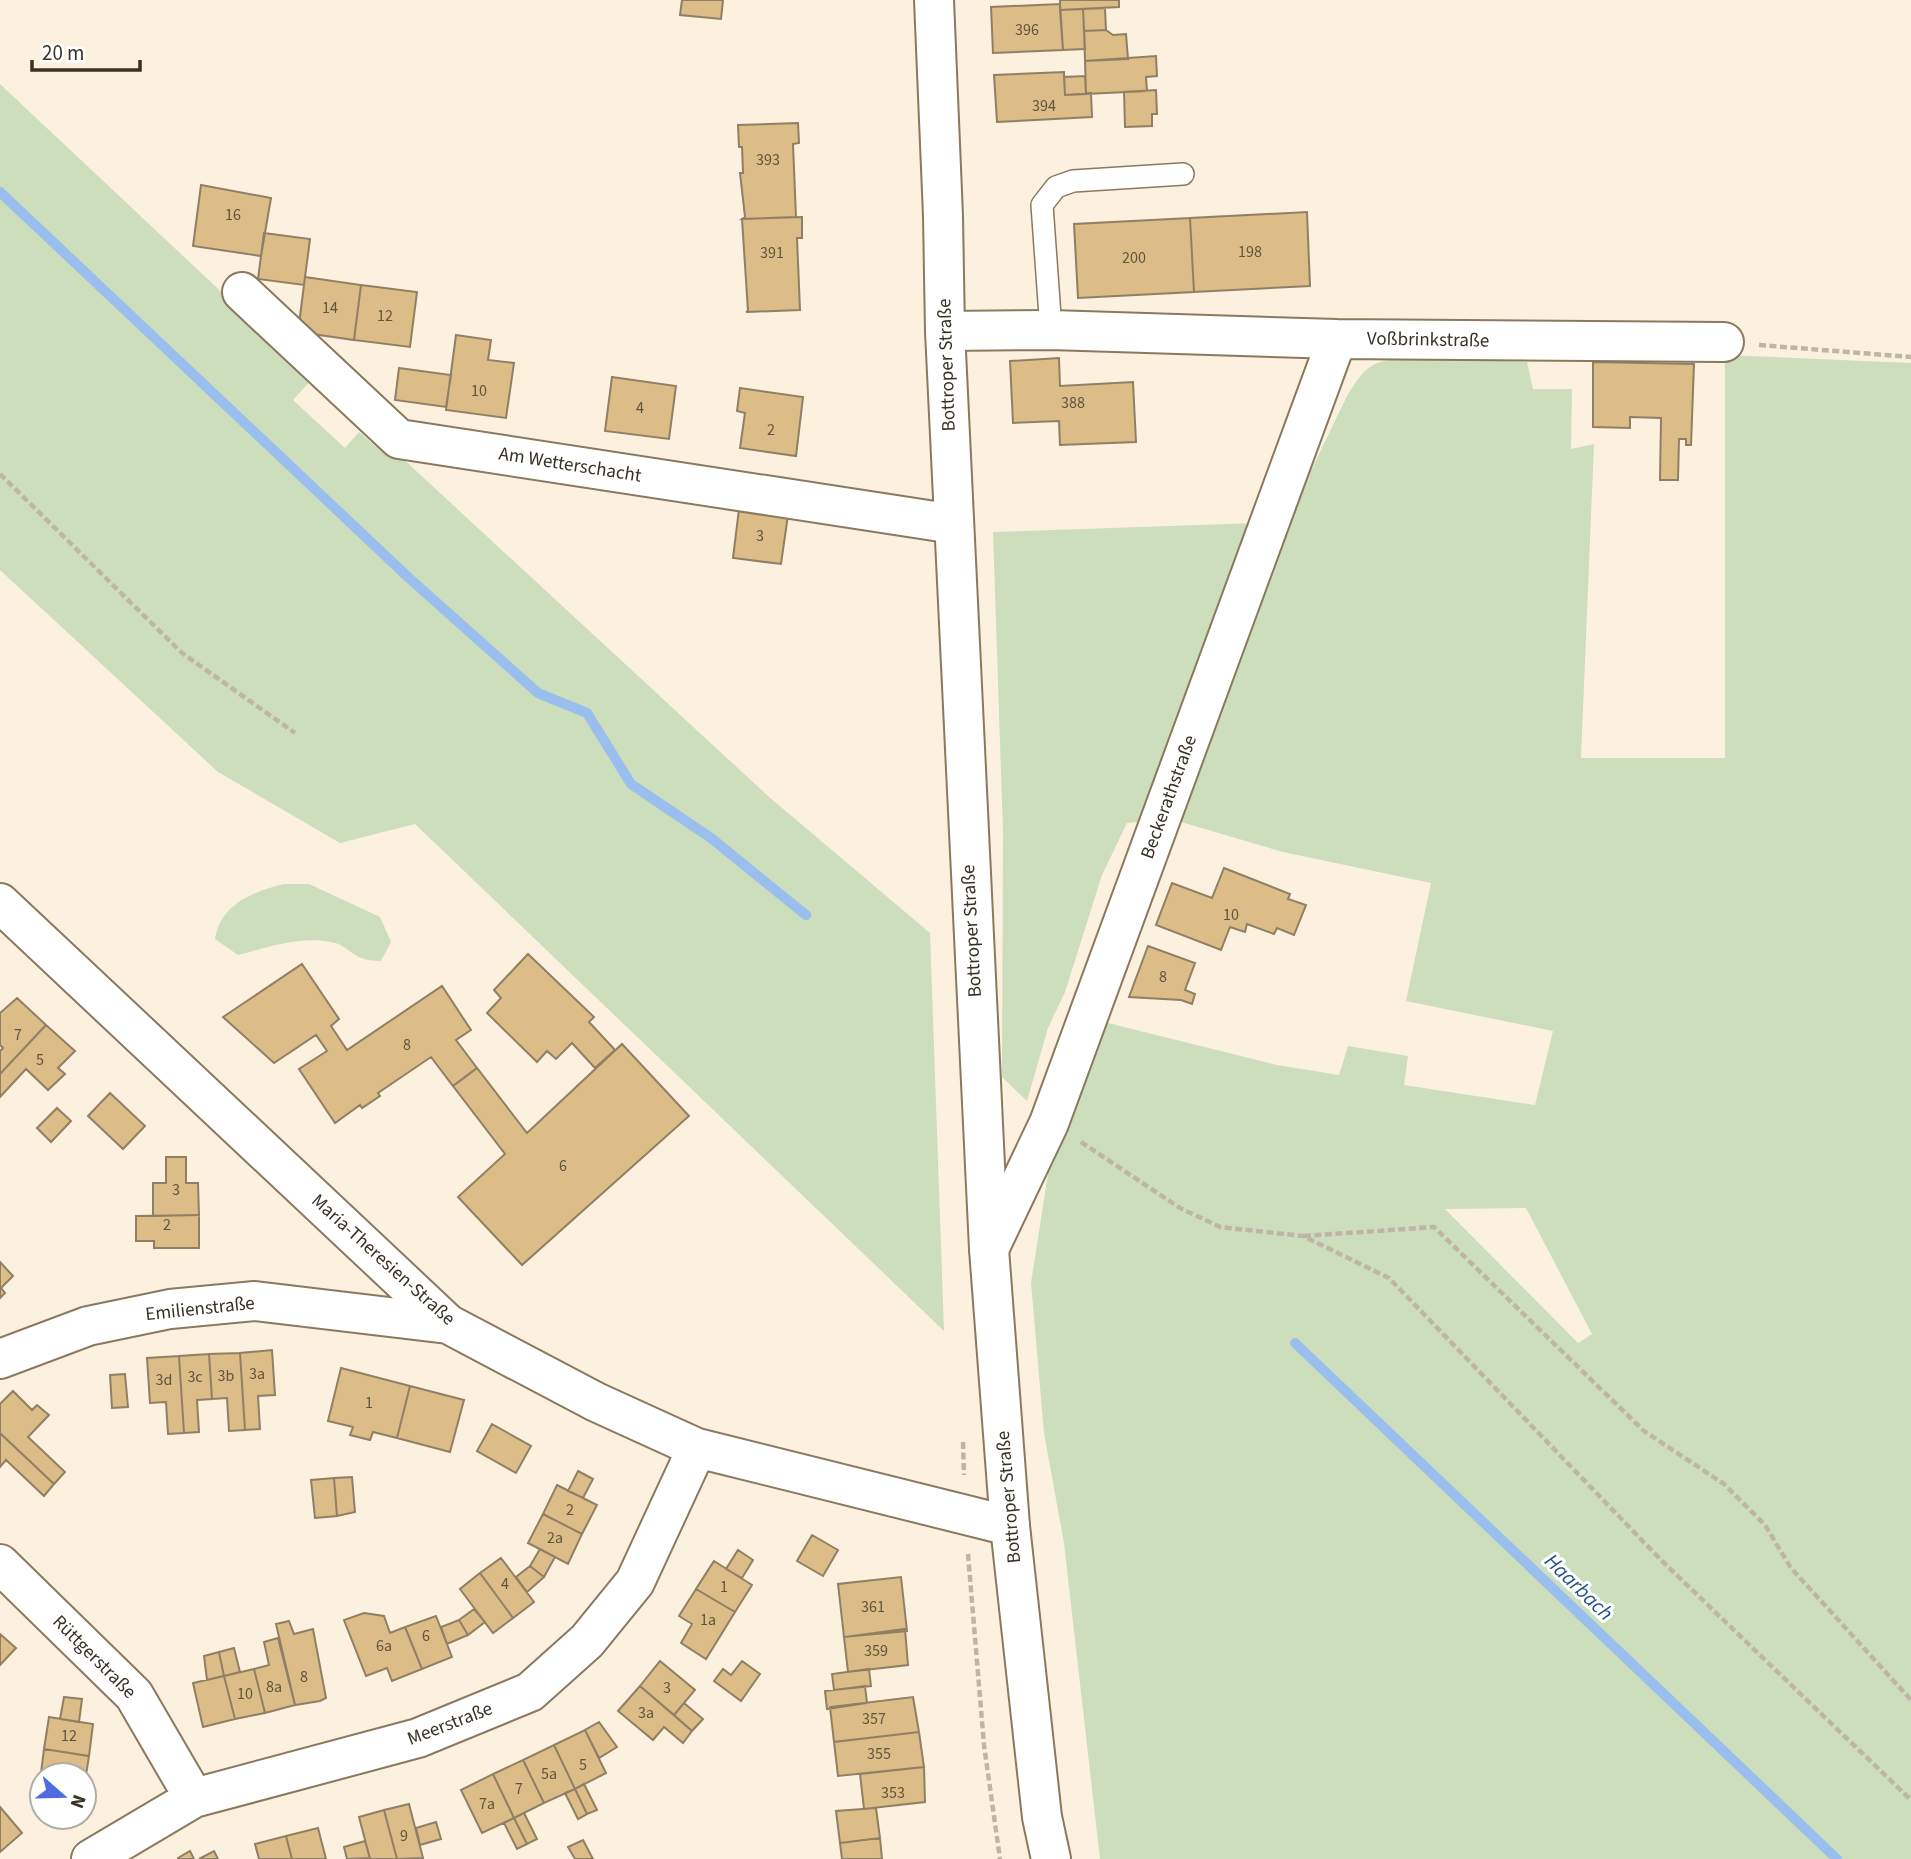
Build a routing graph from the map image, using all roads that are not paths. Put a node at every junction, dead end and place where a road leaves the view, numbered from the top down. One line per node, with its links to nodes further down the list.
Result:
1 (934, 0): 5 (street, Bottroper Straße)
2 (1183, 174): 4 (lane)
3 (242, 292): 8 (street, Am Wetterschacht)
4 (1051, 330): 5 (street, Voßbrinkstraße); 6 (street, Voßbrinkstraße)
5 (945, 331): 8 (street, Bottroper Straße)
6 (1338, 339): 7 (street, Voßbrinkstraße); 10 (street, Beckerathstraße)
7 (1724, 342)
8 (954, 524): 10 (street, Bottroper Straße)
9 (0, 903): 11 (street, Maria-Theresien-Straße)
10 (989, 1249): 14 (street, Bottroper Straße)
11 (448, 1324): 12 (street, Emilienstraße); 13 (street, Maria-Theresien-Straße)
12 (0, 1359)
13 (697, 1448): 14 (street, Maria-Theresien-Straße); 16 (street, Meerstraße)
14 (1010, 1526): 18 (street, Bottroper Straße)
15 (0, 1564): 16 (street, Rüttgerstraße)
16 (194, 1798): 17 (street, Meerstraße)
17 (91, 1859)
18 (1051, 1859)

